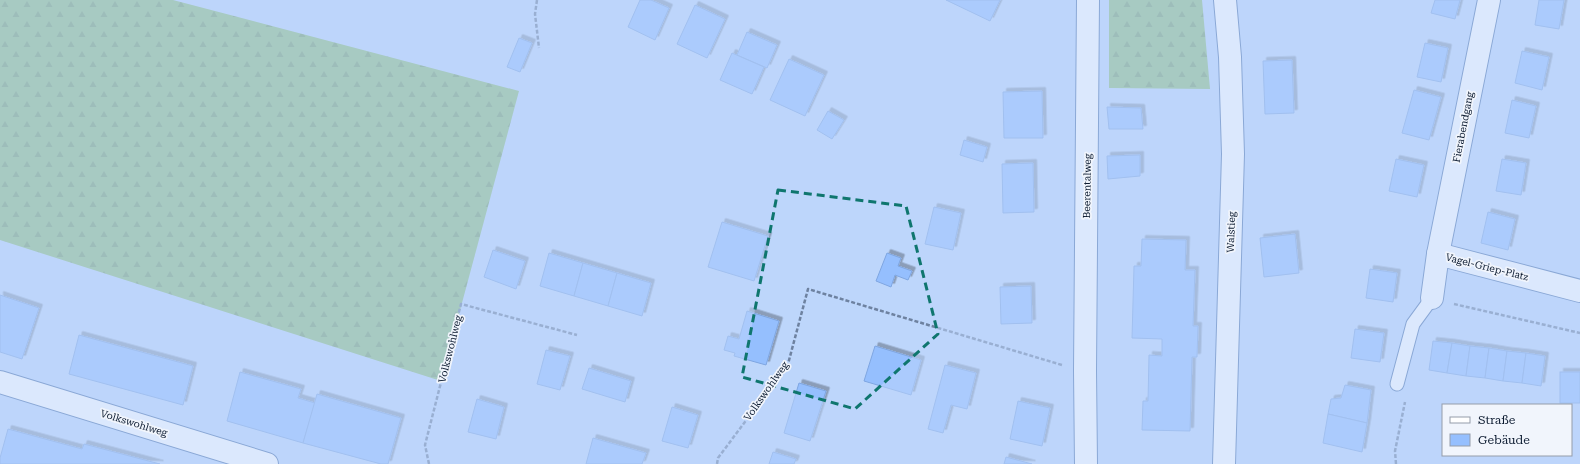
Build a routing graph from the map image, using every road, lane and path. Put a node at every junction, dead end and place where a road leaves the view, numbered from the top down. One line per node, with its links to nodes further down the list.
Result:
1 (537, 0): 5 (path)
2 (1088, 0): 11 (street, Beerentalweg)
3 (1225, 0): 18 (street, Walstieg)
4 (1489, 0): 6 (street, Fierabendgang)
5 (539, 48)
6 (1438, 254): 7 (street, Vagel-Griep-Platz); 8 (street, Vagel-Griep-Platz)
7 (1580, 291)
8 (1432, 298): 9 (path); 13 (lane)
9 (1580, 333)
10 (578, 334): 15 (path, Volkswohlweg)
11 (1085, 371): 16 (path, Volkswohlweg); 17 (street, Beerentalweg)
12 (0, 382): 14 (street, Volkswohlweg)
13 (1397, 384)
14 (267, 464)
15 (429, 464)
16 (717, 464)
17 (1086, 464)
18 (1224, 464)

